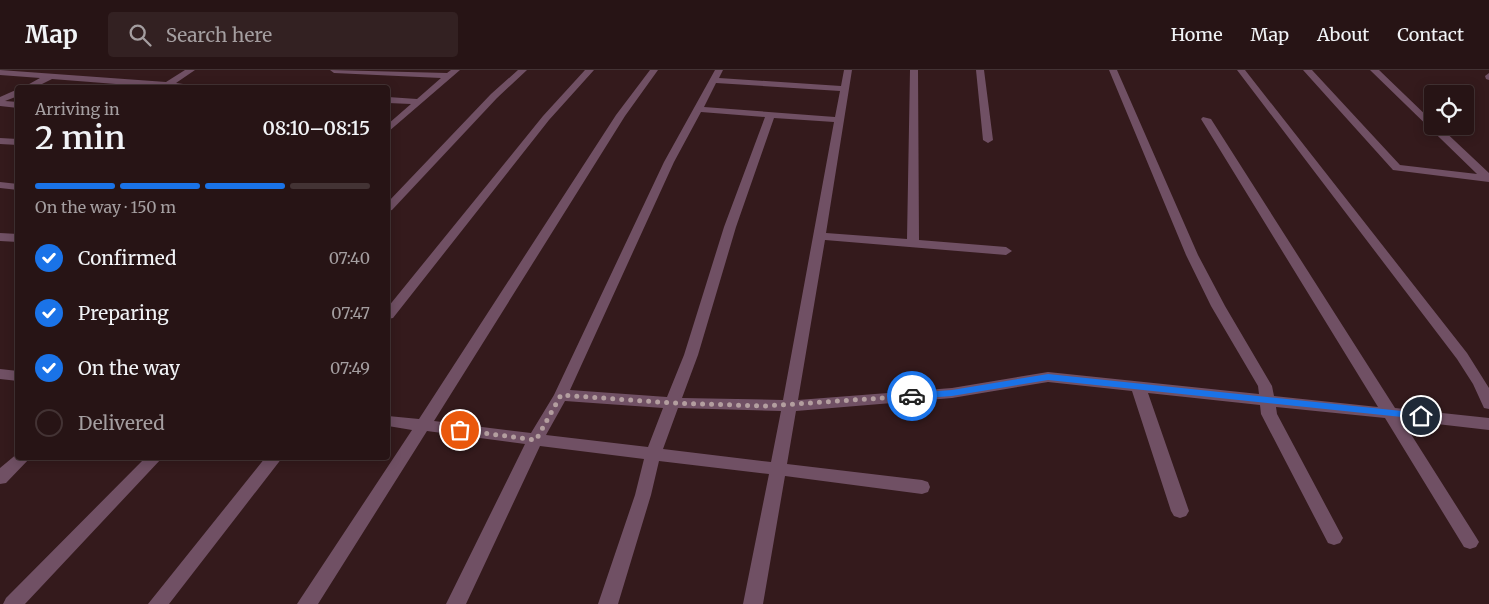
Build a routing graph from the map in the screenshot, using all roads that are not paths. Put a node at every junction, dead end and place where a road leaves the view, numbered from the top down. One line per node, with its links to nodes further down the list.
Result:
1 (62, 70): 18 (street)
2 (191, 70): 21 (street)
3 (334, 70): 4 (street)
4 (350, 70): 16 (street)
5 (523, 70): 41 (street)
6 (590, 70): 47 (street)
7 (654, 70): 59 (street)
8 (848, 70): 22 (street)
9 (914, 70): 45 (street)
10 (980, 70): 35 (street)
11 (1113, 70): 52 (street)
12 (1241, 70): 54 (street)
13 (1307, 70): 38 (street)
14 (1374, 70): 30 (street)
15 (0, 72): 18 (street)
16 (452, 73): 26 (street)
17 (716, 75): 22 (street); 28 (street)
18 (50, 76): 19 (street); 20 (street)
19 (32, 85)
20 (153, 85)
21 (166, 85)
22 (844, 89): 31 (street)
23 (15, 94): 25 (street)
24 (390, 100): 26 (street)
25 (0, 102): 27 (street)
26 (418, 102): 33 (street)
27 (15, 104)
28 (698, 109): 29 (street); 51 (street)
29 (771, 114): 31 (street); 53 (street)
30 (1424, 117)
31 (839, 120): 42 (street)
32 (1206, 120): 56 (street)
33 (390, 126)
34 (1443, 135): 38 (street)
35 (988, 140)
36 (0, 141): 37 (street)
37 (15, 142)
38 (1489, 178)
39 (0, 185): 40 (street)
40 (15, 187)
41 (390, 206)
42 (821, 236): 45 (street); 55 (street)
43 (0, 237): 44 (street)
44 (15, 238)
45 (913, 243): 46 (street)
46 (1006, 251)
47 (390, 313)
48 (0, 374): 49 (street)
49 (15, 376)
50 (1138, 386): 52 (street); 55 (street); 68 (street)
51 (561, 395): 53 (street); 60 (street)
52 (1267, 399): 56 (street); 69 (street)
53 (672, 403): 55 (street); 61 (street)
54 (1489, 404)
55 (789, 406): 65 (street)
56 (1388, 413): 58 (street); 70 (street)
57 (390, 421): 59 (street)
58 (1489, 424)
59 (422, 426): 60 (street); 73 (street)
60 (536, 440): 61 (street); 74 (street)
61 (653, 454): 65 (street); 75 (street)
62 (20, 460): 66 (street)
63 (152, 460): 71 (street)
64 (272, 460): 72 (street)
65 (779, 470): 67 (street); 76 (street)
66 (0, 478)
67 (922, 488)
68 (1180, 512)
69 (1334, 538)
70 (1470, 542)
71 (13, 604)
72 (158, 604)
73 (307, 604)
74 (456, 604)
75 (608, 604)
76 (753, 604)

